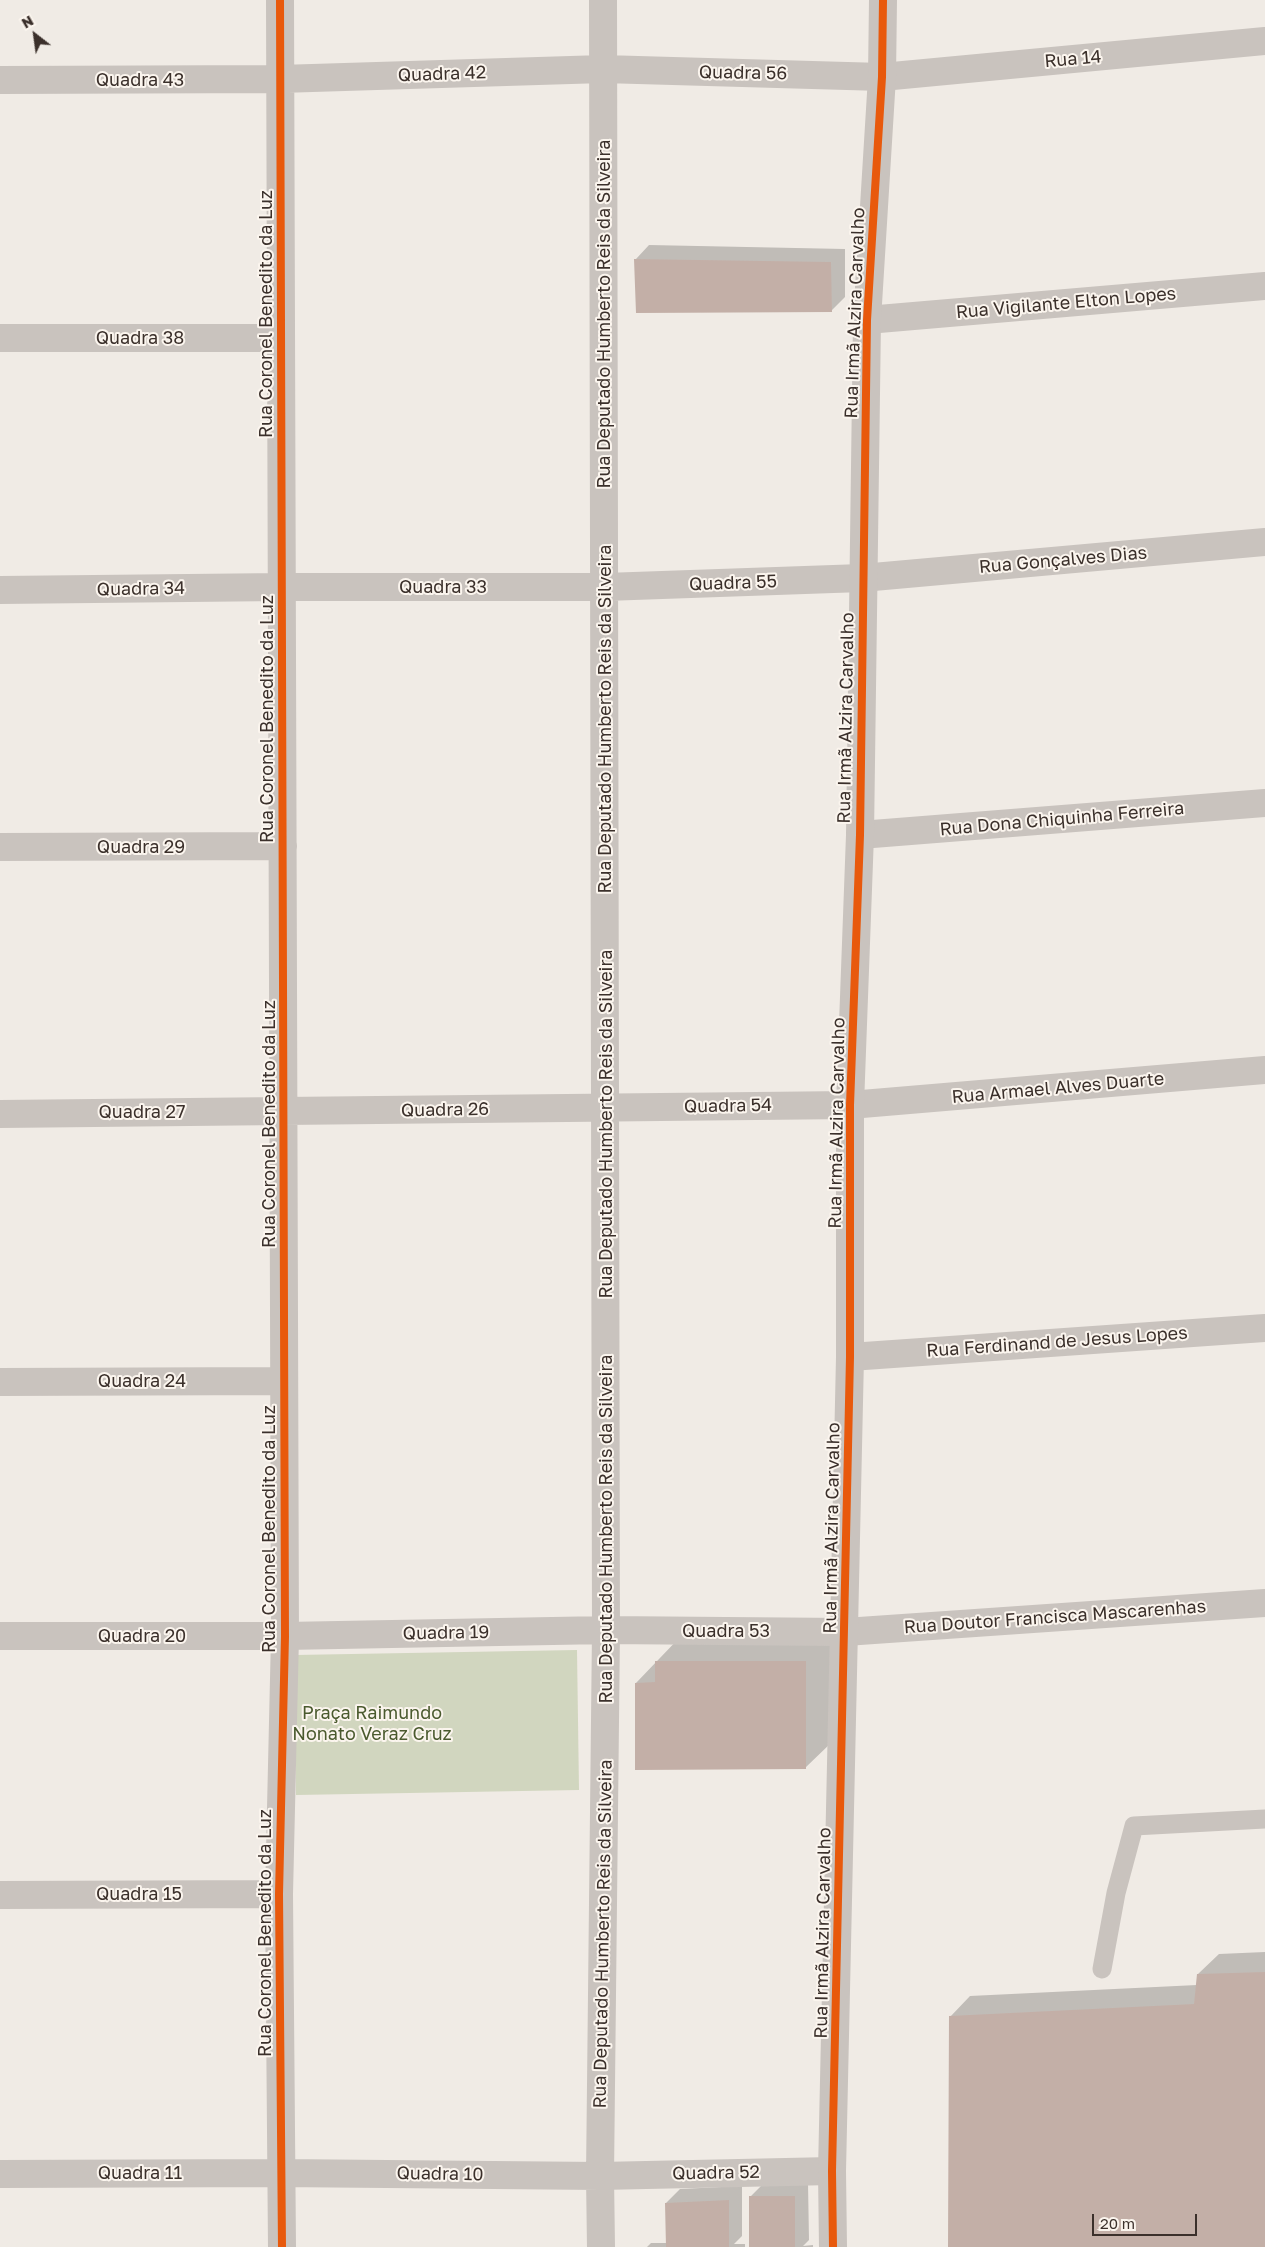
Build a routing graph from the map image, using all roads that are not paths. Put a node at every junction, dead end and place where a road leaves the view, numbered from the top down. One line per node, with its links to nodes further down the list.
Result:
1 (280, 0): 7 (street, Rua Coronel Benedito da Luz)
2 (603, 0): 5 (street, Rua Deputado Humberto Reis da Silveira)
3 (883, 0): 6 (street, Rua Irmã Alzira Carvalho)
4 (1265, 41): 6 (street, Rua 14)
5 (603, 70): 6 (street, Quadra 56); 7 (street, Quadra 42); 16 (street, Rua Deputado Humberto Reis da Silveira)
6 (882, 77): 10 (street, Rua Irmã Alzira Carvalho)
7 (280, 79): 8 (street, Quadra 43); 12 (street, Rua Coronel Benedito da Luz)
8 (0, 80)
9 (1265, 286): 10 (street, Rua Vigilante Elton Lopes)
10 (867, 320): 14 (street, Rua Irmã Alzira Carvalho)
11 (0, 338): 12 (street, Quadra 38)
12 (281, 338): 15 (street, Rua Coronel Benedito da Luz)
13 (1265, 542): 14 (street, Rua Gonçalves Dias)
14 (862, 578): 16 (street, Quadra 55); 19 (street, Rua Irmã Alzira Carvalho)
15 (282, 587): 16 (street, Quadra 33); 17 (street, Quadra 34); 20 (street, Rua Coronel Benedito da Luz)
16 (605, 588): 24 (street, Rua Deputado Humberto Reis da Silveira)
17 (0, 590)
18 (1265, 803): 19 (street, Rua Dona Chiquinha Ferreira)
19 (860, 835): 23 (street, Rua Irmã Alzira Carvalho)
20 (283, 846): 21 (street, Quadra 29); 25 (street, Rua Coronel Benedito da Luz)
21 (0, 848)
22 (1265, 1070): 23 (street, Rua Armael Alves Duarte)
23 (850, 1105): 24 (street, Quadra 54); 28 (street, Rua Irmã Alzira Carvalho)
24 (606, 1108): 25 (street, Quadra 26); 32 (street, Rua Deputado Humberto Reis da Silveira)
25 (284, 1111): 26 (street, Quadra 27); 29 (street, Rua Coronel Benedito da Luz)
26 (0, 1114)
27 (1265, 1328): 28 (street, Rua Ferdinand de Jesus Lopes)
28 (850, 1357): 33 (street, Rua Irmã Alzira Carvalho)
29 (284, 1380): 30 (street, Quadra 24); 35 (street, Rua Coronel Benedito da Luz)
30 (0, 1382)
31 (1265, 1603): 33 (street, Rua Doutor Francisca Mascarenhas)
32 (606, 1630): 33 (street, Quadra 53); 35 (street, Quadra 19); 43 (street, Rua Deputado Humberto Reis da Silveira)
33 (845, 1632): 40 (street, Rua Irmã Alzira Carvalho)
34 (0, 1636): 35 (street, Quadra 20)
35 (285, 1636): 37 (street, Rua Coronel Benedito da Luz)
36 (1265, 1819): 39 (lane)
37 (279, 1894): 38 (street, Quadra 15); 41 (street, Rua Coronel Benedito da Luz)
38 (0, 1895)
39 (1102, 1970)
40 (832, 2171): 43 (street, Quadra 52); 46 (street, Rua Irmã Alzira Carvalho)
41 (280, 2172): 42 (street, Quadra 11); 43 (street, Quadra 10); 44 (street, Rua Coronel Benedito da Luz)
42 (0, 2174)
43 (600, 2176): 45 (street, Rua Deputado Humberto Reis da Silveira)
44 (282, 2247)
45 (601, 2247)
46 (833, 2247)

